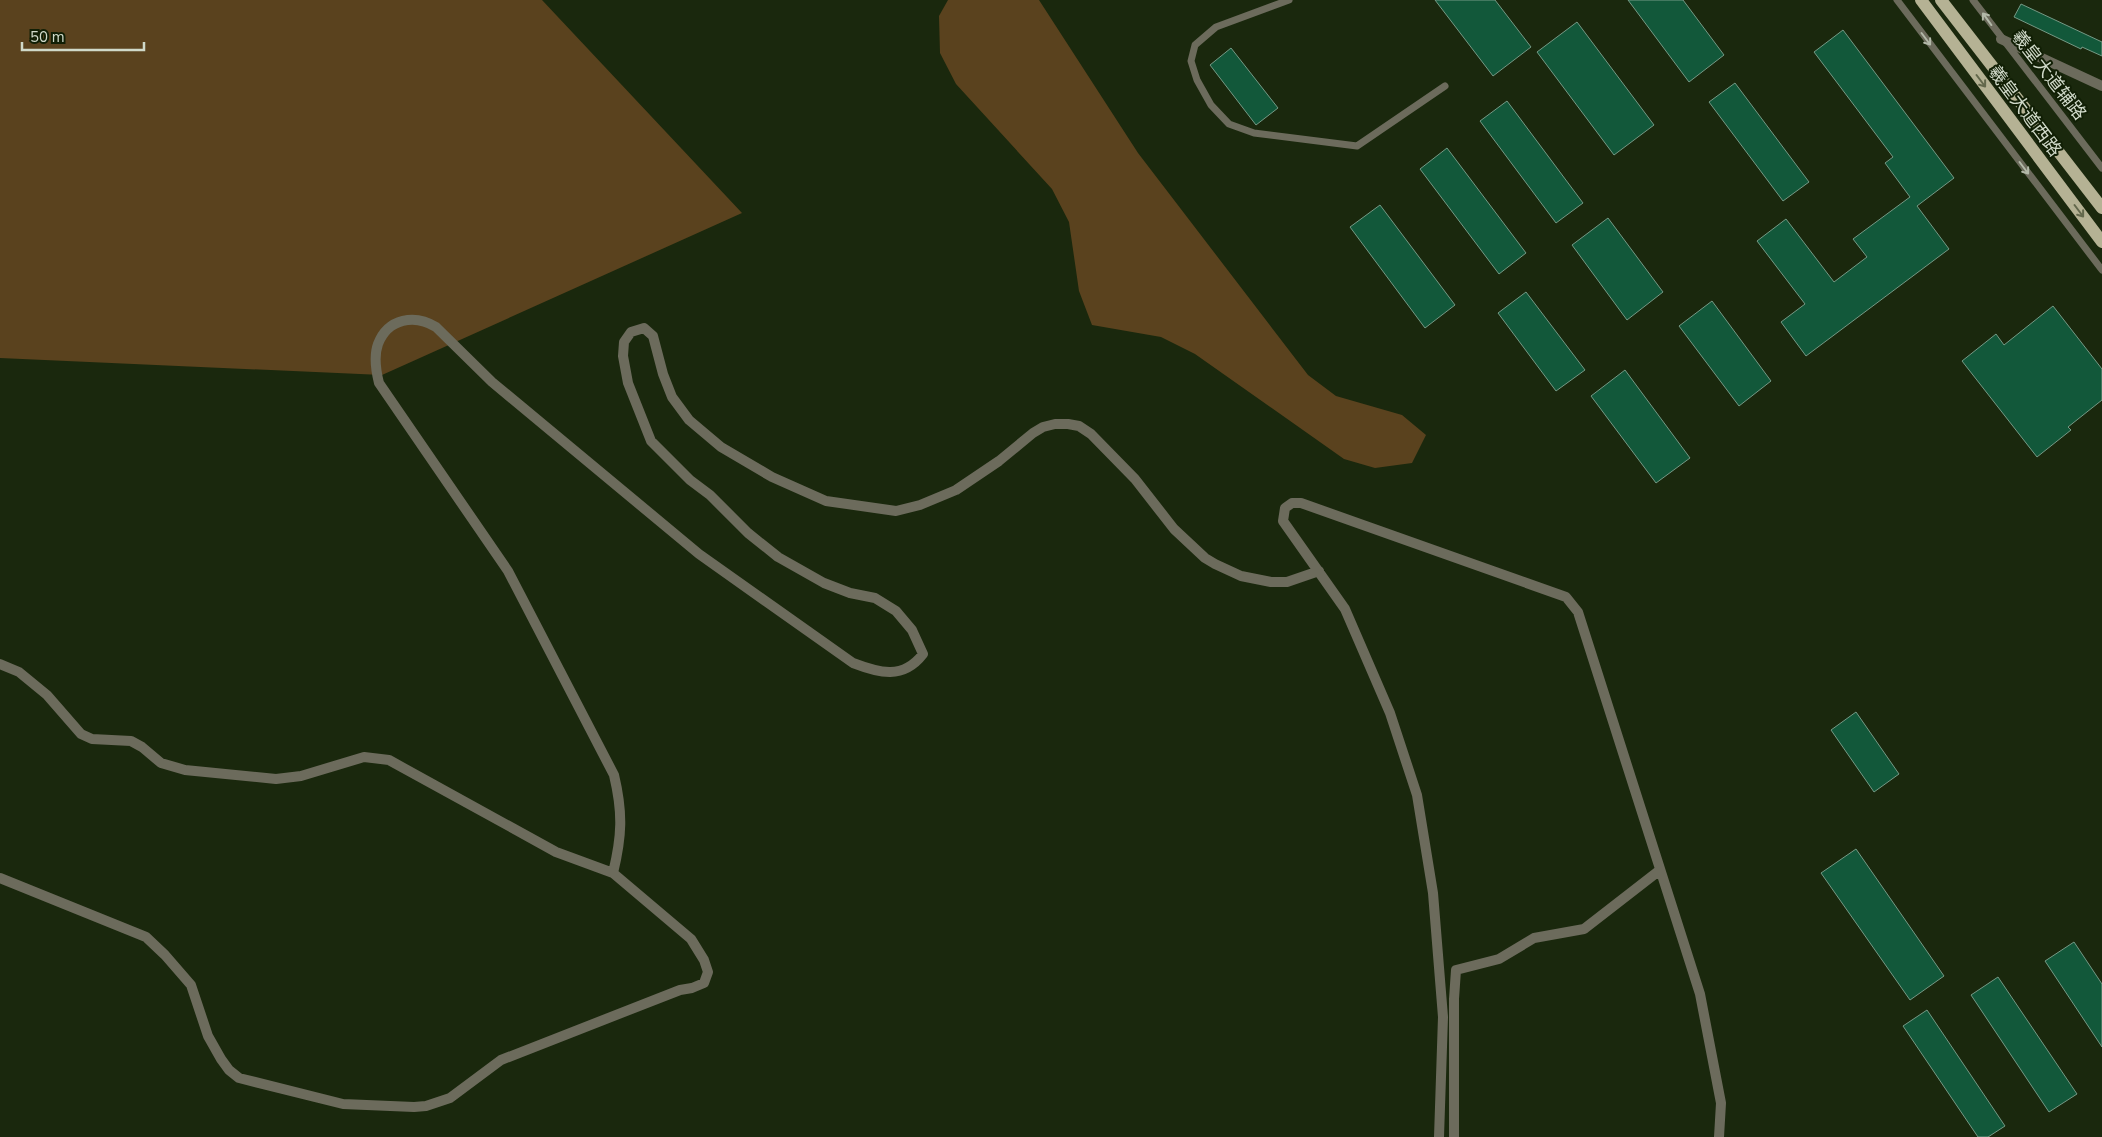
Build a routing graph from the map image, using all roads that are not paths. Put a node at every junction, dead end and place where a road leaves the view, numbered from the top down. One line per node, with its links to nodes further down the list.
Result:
1 (1289, 0): 7 (lane)
2 (1896, 0): 12 (lane, one-way to 12)
3 (1921, 0): 11 (main road, 羲皇大道西路, one-way to 11)
4 (1941, 0): 10 (main road, 羲皇大道西路)
5 (1973, 0): 6 (lane, 羲皇大道辅路, one-way to 5)
6 (2001, 38): 8 (street); 9 (lane, 羲皇大道辅路)
7 (1445, 86)
8 (2102, 86)
9 (2102, 168)
10 (2102, 208)
11 (2102, 242)
12 (2102, 270)
13 (1319, 571): 15 (street); 16 (street); 18 (street)
14 (0, 664): 16 (street)
15 (1660, 870): 19 (street); 20 (street)
16 (613, 873): 17 (street)
17 (0, 878)
18 (1439, 1137)
19 (1454, 1137)
20 (1719, 1137)

